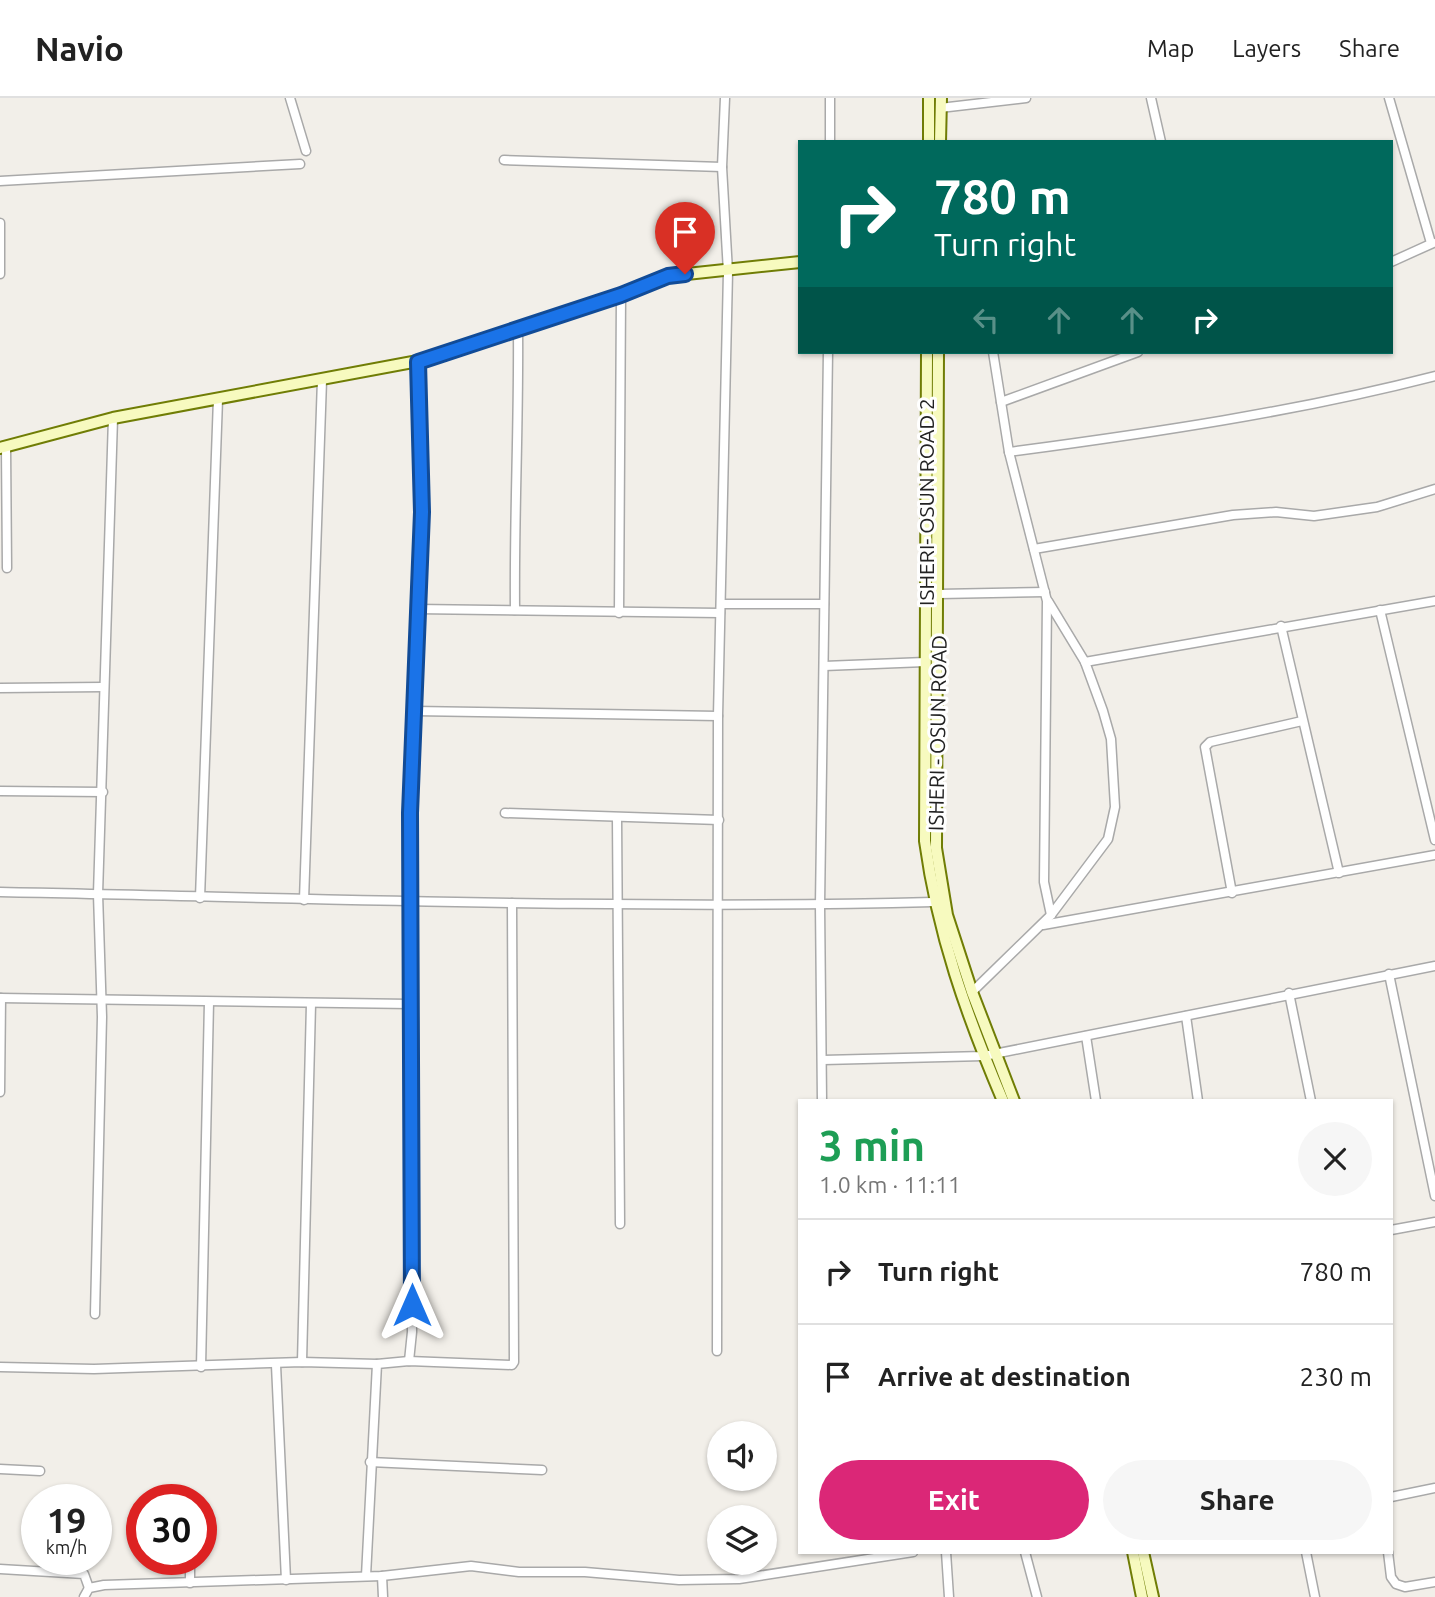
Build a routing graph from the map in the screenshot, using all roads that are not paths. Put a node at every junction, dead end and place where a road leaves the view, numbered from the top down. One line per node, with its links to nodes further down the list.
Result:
1 (290, 98): 13 (street)
2 (725, 98): 16 (street)
3 (830, 98): 9 (street)
4 (929, 98): 10 (main road)
5 (1026, 98): 8 (street)
6 (1151, 98): 12 (street)
7 (1389, 98): 19 (street)
8 (940, 103): 11 (main road)
9 (830, 140)
10 (929, 140)
11 (940, 140)
12 (1160, 140)
13 (306, 151)
14 (504, 160): 16 (street)
15 (300, 164): 17 (street)
16 (722, 167): 22 (street)
17 (0, 181)
18 (0, 223): 23 (street)
19 (1433, 243): 20 (street)
20 (1393, 261)
21 (798, 262): 22 (main road)
22 (728, 272): 24 (main road); 47 (street)
23 (0, 274)
24 (621, 295): 25 (main road); 50 (street)
25 (518, 328): 31 (main road); 48 (street)
26 (828, 354): 45 (street)
27 (928, 354): 52 (main road, ISHERI- OSUN ROAD 2)
28 (938, 354): 42 (main road, ISHERI - OSUN ROAD)
29 (993, 354): 35 (street)
30 (1133, 354): 35 (street)
31 (418, 362): 33 (main road); 46 (street)
32 (1435, 376): 38 (street)
33 (322, 380): 34 (main road); 72 (street)
34 (218, 399): 36 (main road); 71 (street)
35 (1001, 402): 38 (street)
36 (113, 418): 37 (main road); 55 (street)
37 (3, 448): 41 (street)
38 (1009, 452): 40 (street)
39 (1435, 489): 40 (street)
40 (1034, 549): 43 (street)
41 (7, 568)
42 (939, 594): 43 (street); 83 (main road, ISHERI - OSUN ROAD)
43 (1046, 596): 53 (street); 79 (street)
44 (1435, 601): 49 (street)
45 (824, 604): 47 (street); 54 (street)
46 (416, 609): 48 (street); 57 (street)
47 (721, 609): 50 (street); 58 (street)
48 (515, 610): 50 (street)
49 (1380, 610): 51 (street); 65 (street)
50 (619, 613)
51 (1281, 626): 53 (street); 59 (street)
52 (925, 662): 54 (street); 75 (main road, ISHERI- OSUN ROAD 2)
53 (1084, 663): 79 (street)
54 (824, 667): 78 (street)
55 (103, 687): 56 (street); 61 (street)
56 (0, 688)
57 (414, 711): 58 (street); 73 (street)
58 (718, 716): 64 (street)
59 (1302, 721): 67 (street); 69 (street)
60 (0, 791): 61 (street)
61 (103, 792): 70 (street)
62 (505, 814): 63 (street)
63 (617, 818): 64 (street); 76 (street)
64 (719, 820): 77 (street)
65 (1435, 840)
66 (1435, 855): 67 (street)
67 (1339, 873): 69 (street)
68 (0, 892): 70 (street)
69 (1233, 893): 80 (street)
70 (97, 894): 71 (street); 86 (street)
71 (200, 898): 72 (street)
72 (304, 900): 73 (street)
73 (410, 902): 74 (street); 89 (street)
74 (512, 902): 76 (street); 107 (street)
75 (933, 902): 78 (street); 92 (main road, ISHERI- OSUN ROAD 2)
76 (617, 903): 77 (street); 103 (street)
77 (720, 904): 78 (street); 106 (street)
78 (820, 905): 93 (street)
79 (1051, 915): 80 (street)
80 (1044, 925): 83 (street)
81 (1435, 965): 82 (street)
82 (1389, 974): 84 (street); 101 (street)
83 (972, 992): 92 (main road, ISHERI - OSUN ROAD)
84 (1289, 993): 90 (street); 100 (street)
85 (1, 998): 86 (street); 94 (street)
86 (100, 1000): 87 (street); 105 (street)
87 (209, 1002): 88 (street); 112 (street)
88 (312, 1004): 89 (street); 108 (street)
89 (410, 1004): 107 (street)
90 (1186, 1016): 91 (street); 99 (street)
91 (1086, 1036): 92 (street); 98 (street)
92 (990, 1055): 93 (street); 96 (main road, ISHERI- OSUN ROAD 2); 97 (main road, ISHERI - OSUN ROAD)
93 (823, 1060): 95 (street)
94 (0, 1092)
95 (822, 1099)
96 (1002, 1099)
97 (1013, 1099)
98 (1096, 1099)
99 (1198, 1099)
100 (1311, 1099)
101 (1435, 1196)
102 (1435, 1222): 104 (street)
103 (620, 1224)
104 (1393, 1230)
105 (95, 1314)
106 (717, 1352)
107 (409, 1361): 109 (street)
108 (302, 1362): 109 (street); 110 (street)
109 (377, 1364): 113 (street)
110 (275, 1365): 112 (street); 130 (street)
111 (0, 1367): 112 (street)
112 (201, 1367)
113 (370, 1462): 115 (street); 128 (street)
114 (0, 1469): 116 (street)
115 (541, 1470)
116 (40, 1471)
117 (1435, 1488): 118 (street)
118 (1393, 1497)
119 (899, 1554): 129 (street)
120 (946, 1554): 136 (street)
121 (1026, 1554): 137 (street)
122 (1133, 1554): 138 (main road)
123 (1143, 1554): 139 (main road)
124 (1306, 1554): 140 (street)
125 (1388, 1554): 131 (street)
126 (0, 1569): 133 (street)
127 (190, 1575): 132 (street)
128 (366, 1576): 129 (street); 130 (street)
129 (382, 1576): 135 (street)
130 (286, 1580): 132 (street)
131 (1435, 1582)
132 (190, 1583): 133 (street)
133 (89, 1588): 134 (street)
134 (84, 1597)
135 (383, 1597)
136 (949, 1597)
137 (1037, 1597)
138 (1142, 1597)
139 (1153, 1597)
140 (1315, 1597)

